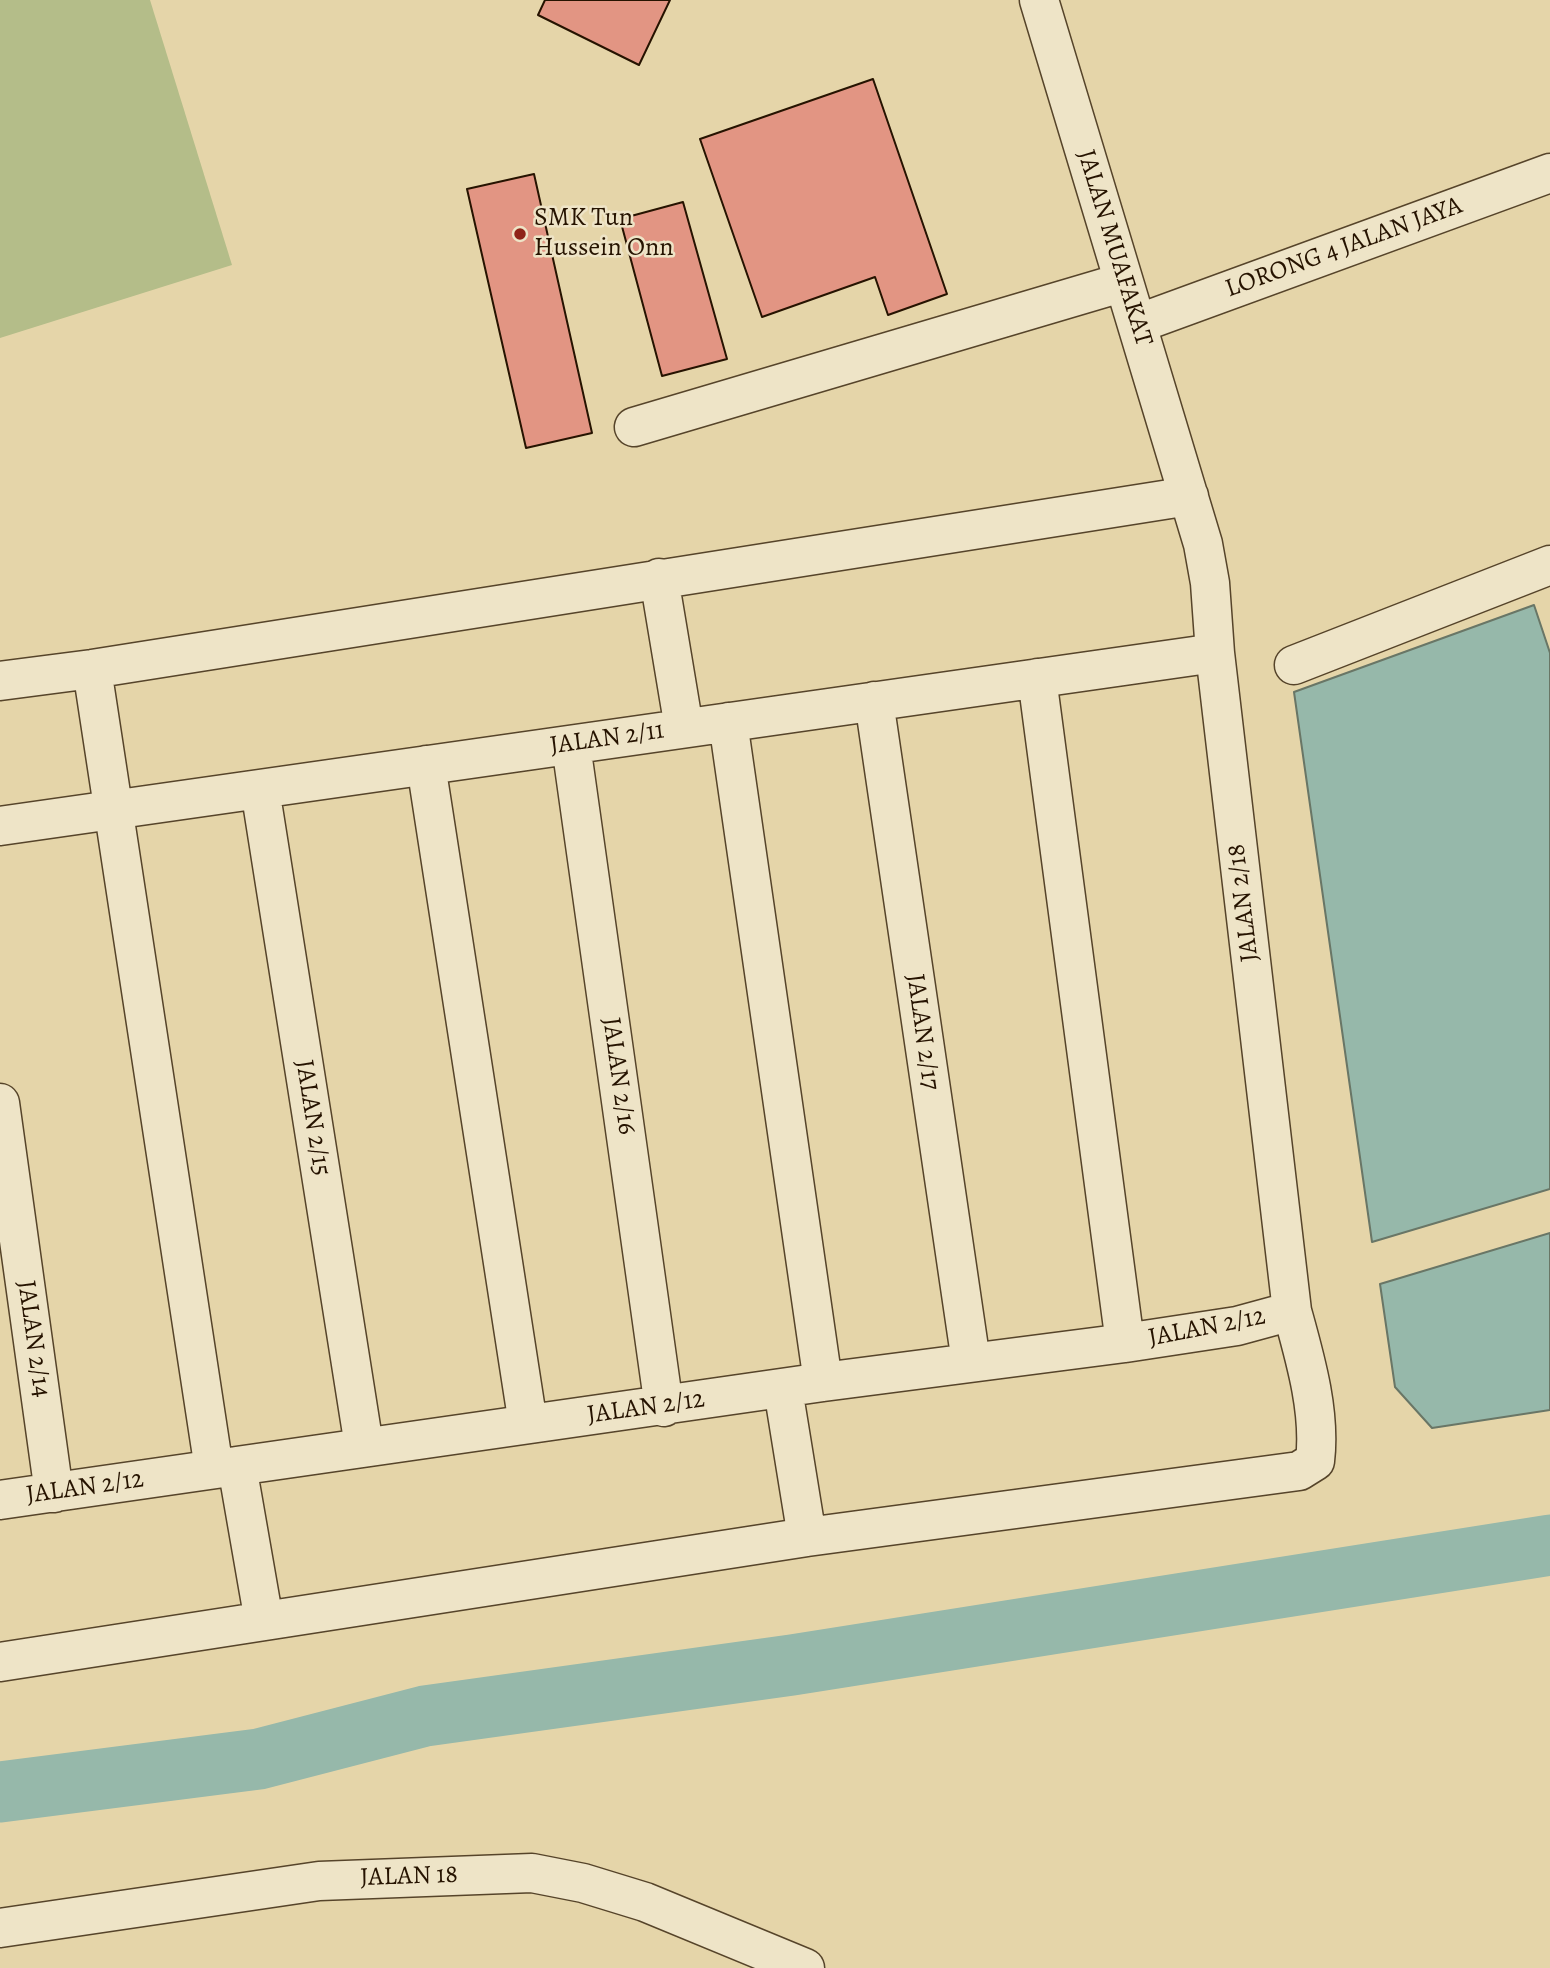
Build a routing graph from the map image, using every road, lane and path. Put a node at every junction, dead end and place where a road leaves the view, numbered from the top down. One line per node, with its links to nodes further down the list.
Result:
1 (1041, 1): 3 (street, JALAN MUAFAKAT)
2 (1550, 173): 4 (street, LORONG 4 JALAN JAYA)
3 (1124, 282): 4 (street, JALAN MUAFAKAT); 5 (street)
4 (1137, 324): 6 (street, JALAN MUAFAKAT)
5 (634, 427)
6 (1189, 496): 8 (street); 9 (street, JALAN 2/18)
7 (1550, 565): 10 (street)
8 (659, 578): 11 (street); 16 (street)
9 (1215, 653): 12 (street, JALAN 2/11); 23 (street, JALAN 2/18)
10 (1294, 665)
11 (92, 670): 13 (street); 20 (street)
12 (1037, 678): 14 (street, JALAN 2/11); 24 (street)
13 (0, 681)
14 (874, 701): 15 (street, JALAN 2/11); 25 (street, JALAN 2/17)
15 (728, 722): 16 (street, JALAN 2/11); 26 (street)
16 (684, 728): 17 (street, JALAN 2/11)
17 (571, 745): 18 (street, JALAN 2/11); 28 (street, JALAN 2/16)
18 (426, 765): 19 (street, JALAN 2/11); 29 (street)
19 (260, 789): 20 (street, JALAN 2/11); 30 (street, JALAN 2/15)
20 (115, 810): 21 (street, JALAN 2/11); 31 (street)
21 (0, 826)
22 (0, 1103): 32 (street, JALAN 2/14)
23 (1292, 1311): 24 (street, JALAN 2/12); 34 (street, JALAN 2/18)
24 (1125, 1343): 25 (street, JALAN 2/12)
25 (971, 1362): 26 (street, JALAN 2/12)
26 (823, 1382): 27 (street, JALAN 2/12)
27 (783, 1389): 28 (street, JALAN 2/12); 34 (street)
28 (664, 1407): 29 (street, JALAN 2/12)
29 (528, 1424): 30 (street, JALAN 2/12)
30 (363, 1446): 31 (street, JALAN 2/12)
31 (226, 1467): 32 (street, JALAN 2/12); 35 (street)
32 (54, 1493): 33 (street, JALAN 2/12)
33 (0, 1500)
34 (807, 1537): 35 (street, JALAN 2/18)
35 (264, 1621): 36 (street, JALAN 2/18)
36 (0, 1662)
37 (0, 1928): 38 (street, JALAN 18)
38 (805, 1968)

